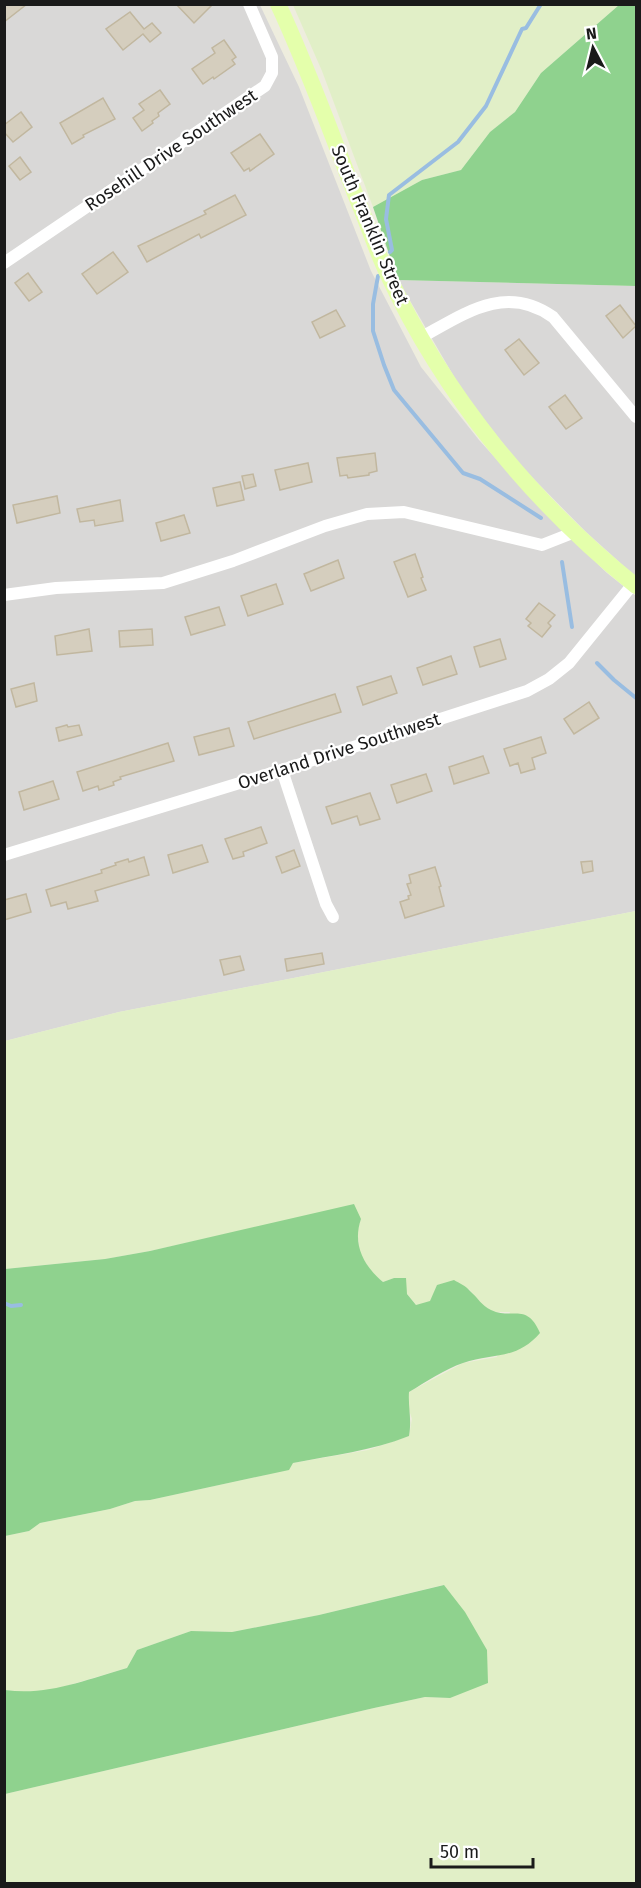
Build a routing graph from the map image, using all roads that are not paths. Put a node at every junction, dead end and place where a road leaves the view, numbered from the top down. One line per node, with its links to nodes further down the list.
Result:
1 (249, 4): 3 (street, Rosehill Drive Southwest)
2 (278, 4): 4 (main road, South Franklin Street)
3 (4, 263)
4 (420, 338): 5 (street); 6 (main road, South Franklin Street)
5 (636, 417)
6 (575, 532): 7 (main road, South Franklin Street); 8 (street)
7 (635, 585): 9 (street, Overland Drive Southwest)
8 (4, 595)
9 (282, 770): 10 (street, Overland Drive Southwest); 11 (street)
10 (4, 855)
11 (333, 916)

